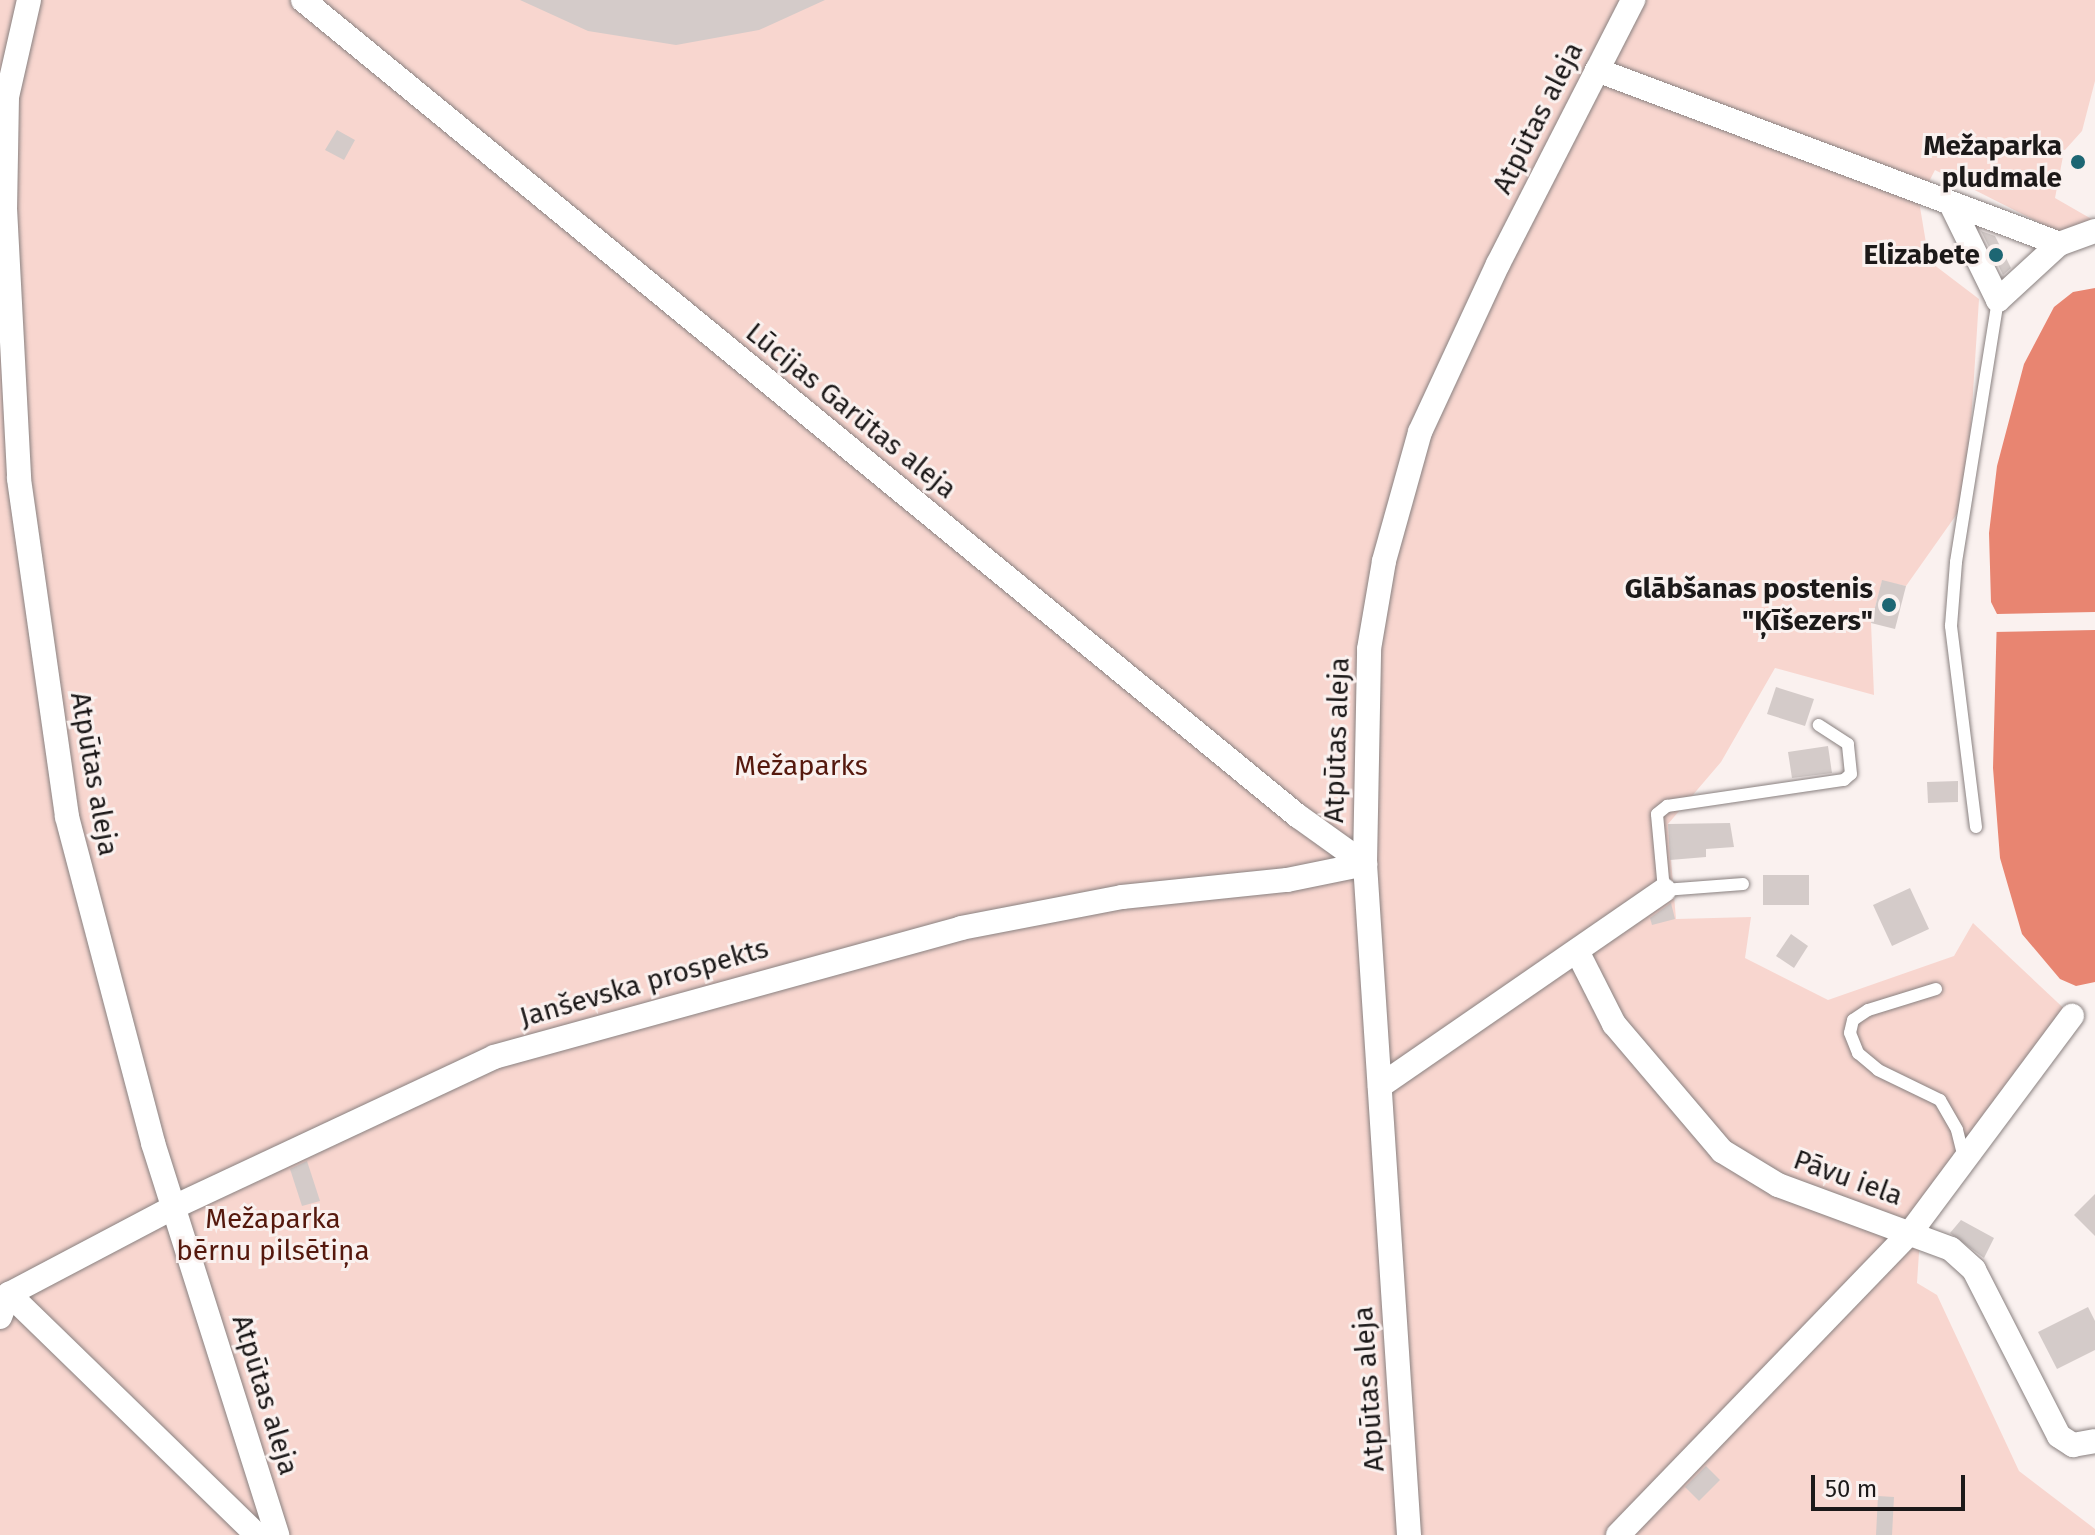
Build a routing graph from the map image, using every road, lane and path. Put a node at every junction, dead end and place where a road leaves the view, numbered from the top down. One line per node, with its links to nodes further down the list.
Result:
1 (303, 0): 11 (street, Lūcijas Garūtas aleja)
2 (1633, 0): 4 (street, Atpūtas aleja)
3 (25, 2): 19 (street, Atpūtas aleja)
4 (1597, 70): 5 (street); 11 (street, Atpūtas aleja)
5 (1951, 204): 7 (street); 8 (street)
6 (2095, 231): 7 (street)
7 (2059, 244): 8 (street)
8 (1998, 300): 10 (lane)
9 (1819, 725): 13 (lane)
10 (1976, 827)
11 (1365, 864): 17 (street, Atpūtas aleja); 19 (street, Janševska prospekts)
12 (1743, 884): 13 (lane)
13 (1664, 890): 14 (street)
14 (1577, 951): 17 (street); 20 (street, Pāvu iela)
15 (1936, 989): 18 (lane)
16 (2072, 1016): 18 (street)
17 (1380, 1086): 25 (street, Atpūtas aleja)
18 (1965, 1164): 20 (street)
19 (176, 1206): 21 (street, Janševska prospekts); 24 (street, Atpūtas aleja)
20 (1910, 1233): 22 (street, Pāvu iela); 26 (street)
21 (3, 1302): 23 (street)
22 (2095, 1441)
23 (257, 1535)
24 (277, 1535)
25 (1409, 1535)
26 (1618, 1535)

